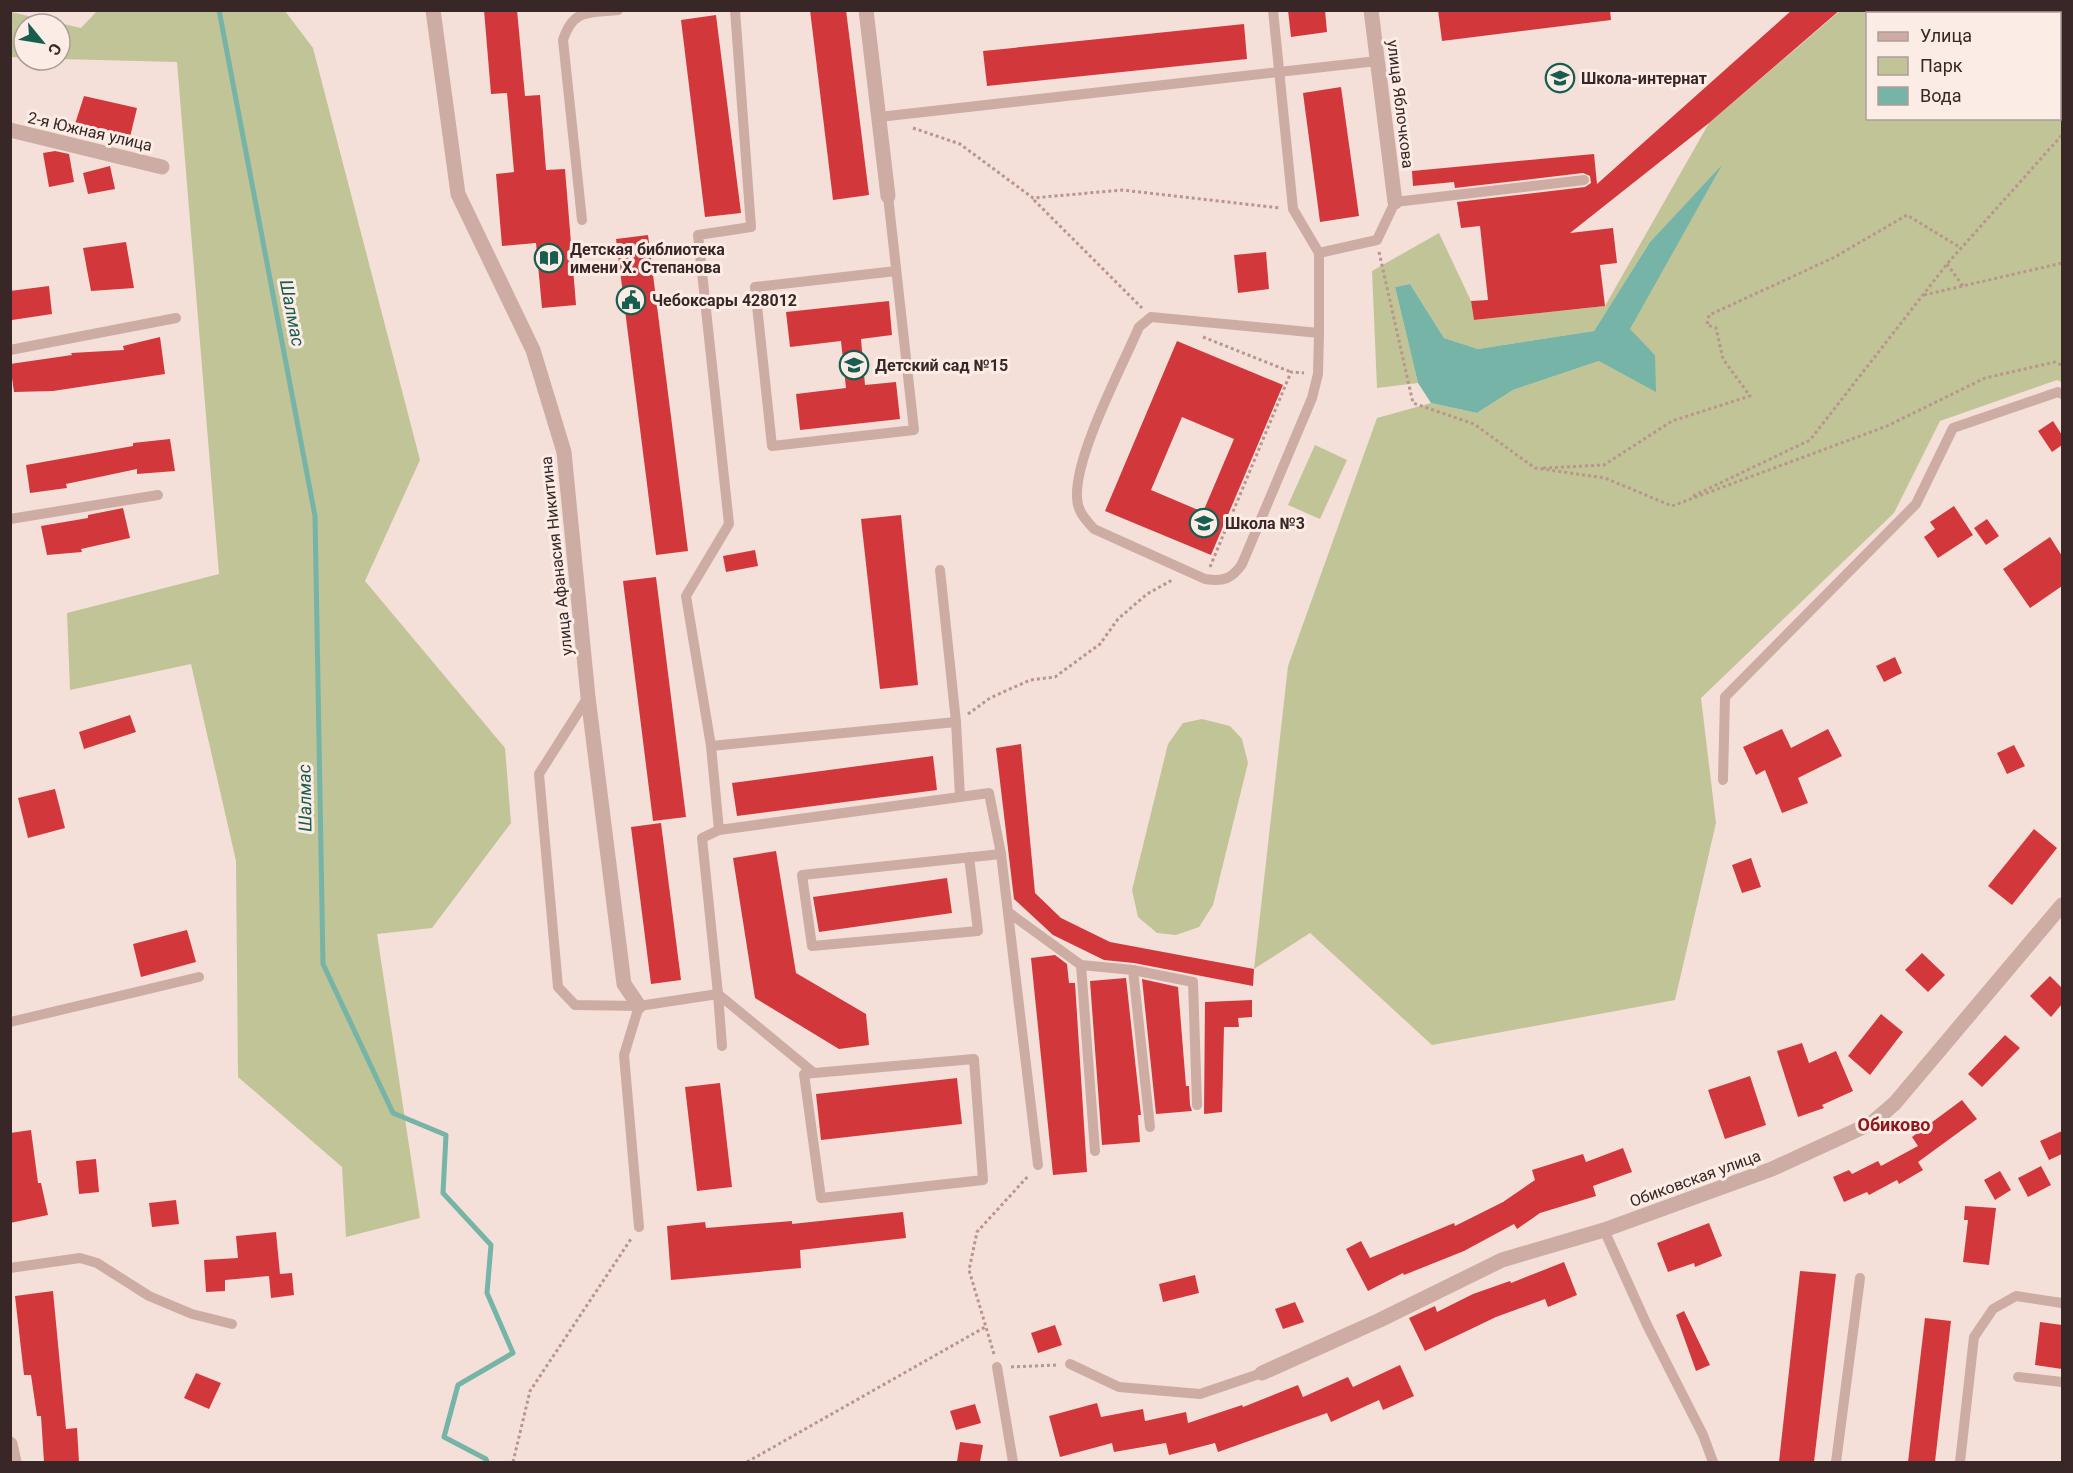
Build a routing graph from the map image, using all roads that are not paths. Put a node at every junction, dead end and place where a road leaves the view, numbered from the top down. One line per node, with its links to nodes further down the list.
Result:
1 (433, 10): 26 (street, улица Афанасия Никитина)
2 (618, 10): 7 (lane)
3 (735, 10): 28 (lane)
4 (866, 10): 10 (street)
5 (1273, 10): 9 (lane)
6 (1371, 10): 8 (street, улица Яблочкова)
7 (595, 12): 16 (lane)
8 (1377, 61): 9 (lane); 15 (street, улица Яблочкова)
9 (1279, 72): 10 (lane); 17 (lane)
10 (879, 117): 14 (street)
11 (10, 130): 12 (street, 2-я Южная улица)
12 (162, 167)
13 (1584, 180): 15 (lane)
14 (888, 196): 18 (lane)
15 (1395, 202): 17 (lane)
16 (582, 220)
17 (1319, 253): 20 (lane)
18 (896, 271): 18 (lane)
19 (176, 318): 21 (lane)
20 (1319, 333): 20 (lane)
21 (10, 350)
22 (2062, 394): 29 (lane)
23 (158, 495): 24 (lane)
24 (10, 519)
25 (940, 570): 27 (lane)
26 (588, 697): 40 (street, улица Афанасия Никитина); 40 (lane)
27 (956, 722): 28 (lane); 30 (lane)
28 (711, 746): 31 (lane)
29 (1723, 780)
30 (960, 796): 31 (lane); 32 (lane)
31 (719, 830): 39 (lane)
32 (1001, 854): 33 (lane); 35 (lane)
33 (969, 857): 33 (lane)
34 (2062, 905): 49 (street, Обиковская улица)
35 (1008, 912): 36 (lane); 47 (lane)
36 (1081, 965): 37 (lane); 46 (lane)
37 (1133, 970): 44 (lane); 45 (lane)
38 (199, 977): 41 (lane)
39 (718, 994): 40 (lane); 42 (lane); 43 (lane)
40 (639, 1006): 48 (lane)
41 (10, 1022)
42 (722, 1046)
43 (814, 1073): 43 (lane)
44 (1197, 1105)
45 (1150, 1127)
46 (1095, 1151)
47 (1038, 1165)
48 (639, 1227)
49 (1604, 1230): 56 (street, Обиковская улица); 62 (lane)
50 (10, 1268): 53 (lane)
51 (1860, 1278): 63 (lane)
52 (2062, 1303): 64 (lane)
53 (232, 1324)
54 (1070, 1364): 56 (lane)
55 (997, 1367): 61 (lane)
56 (1262, 1373)
57 (2018, 1377): 58 (lane)
58 (2062, 1382)
59 (10, 1444): 60 (street)
60 (14, 1462)
61 (1012, 1462)
62 (1713, 1462)
63 (1836, 1462)
64 (1960, 1462)

